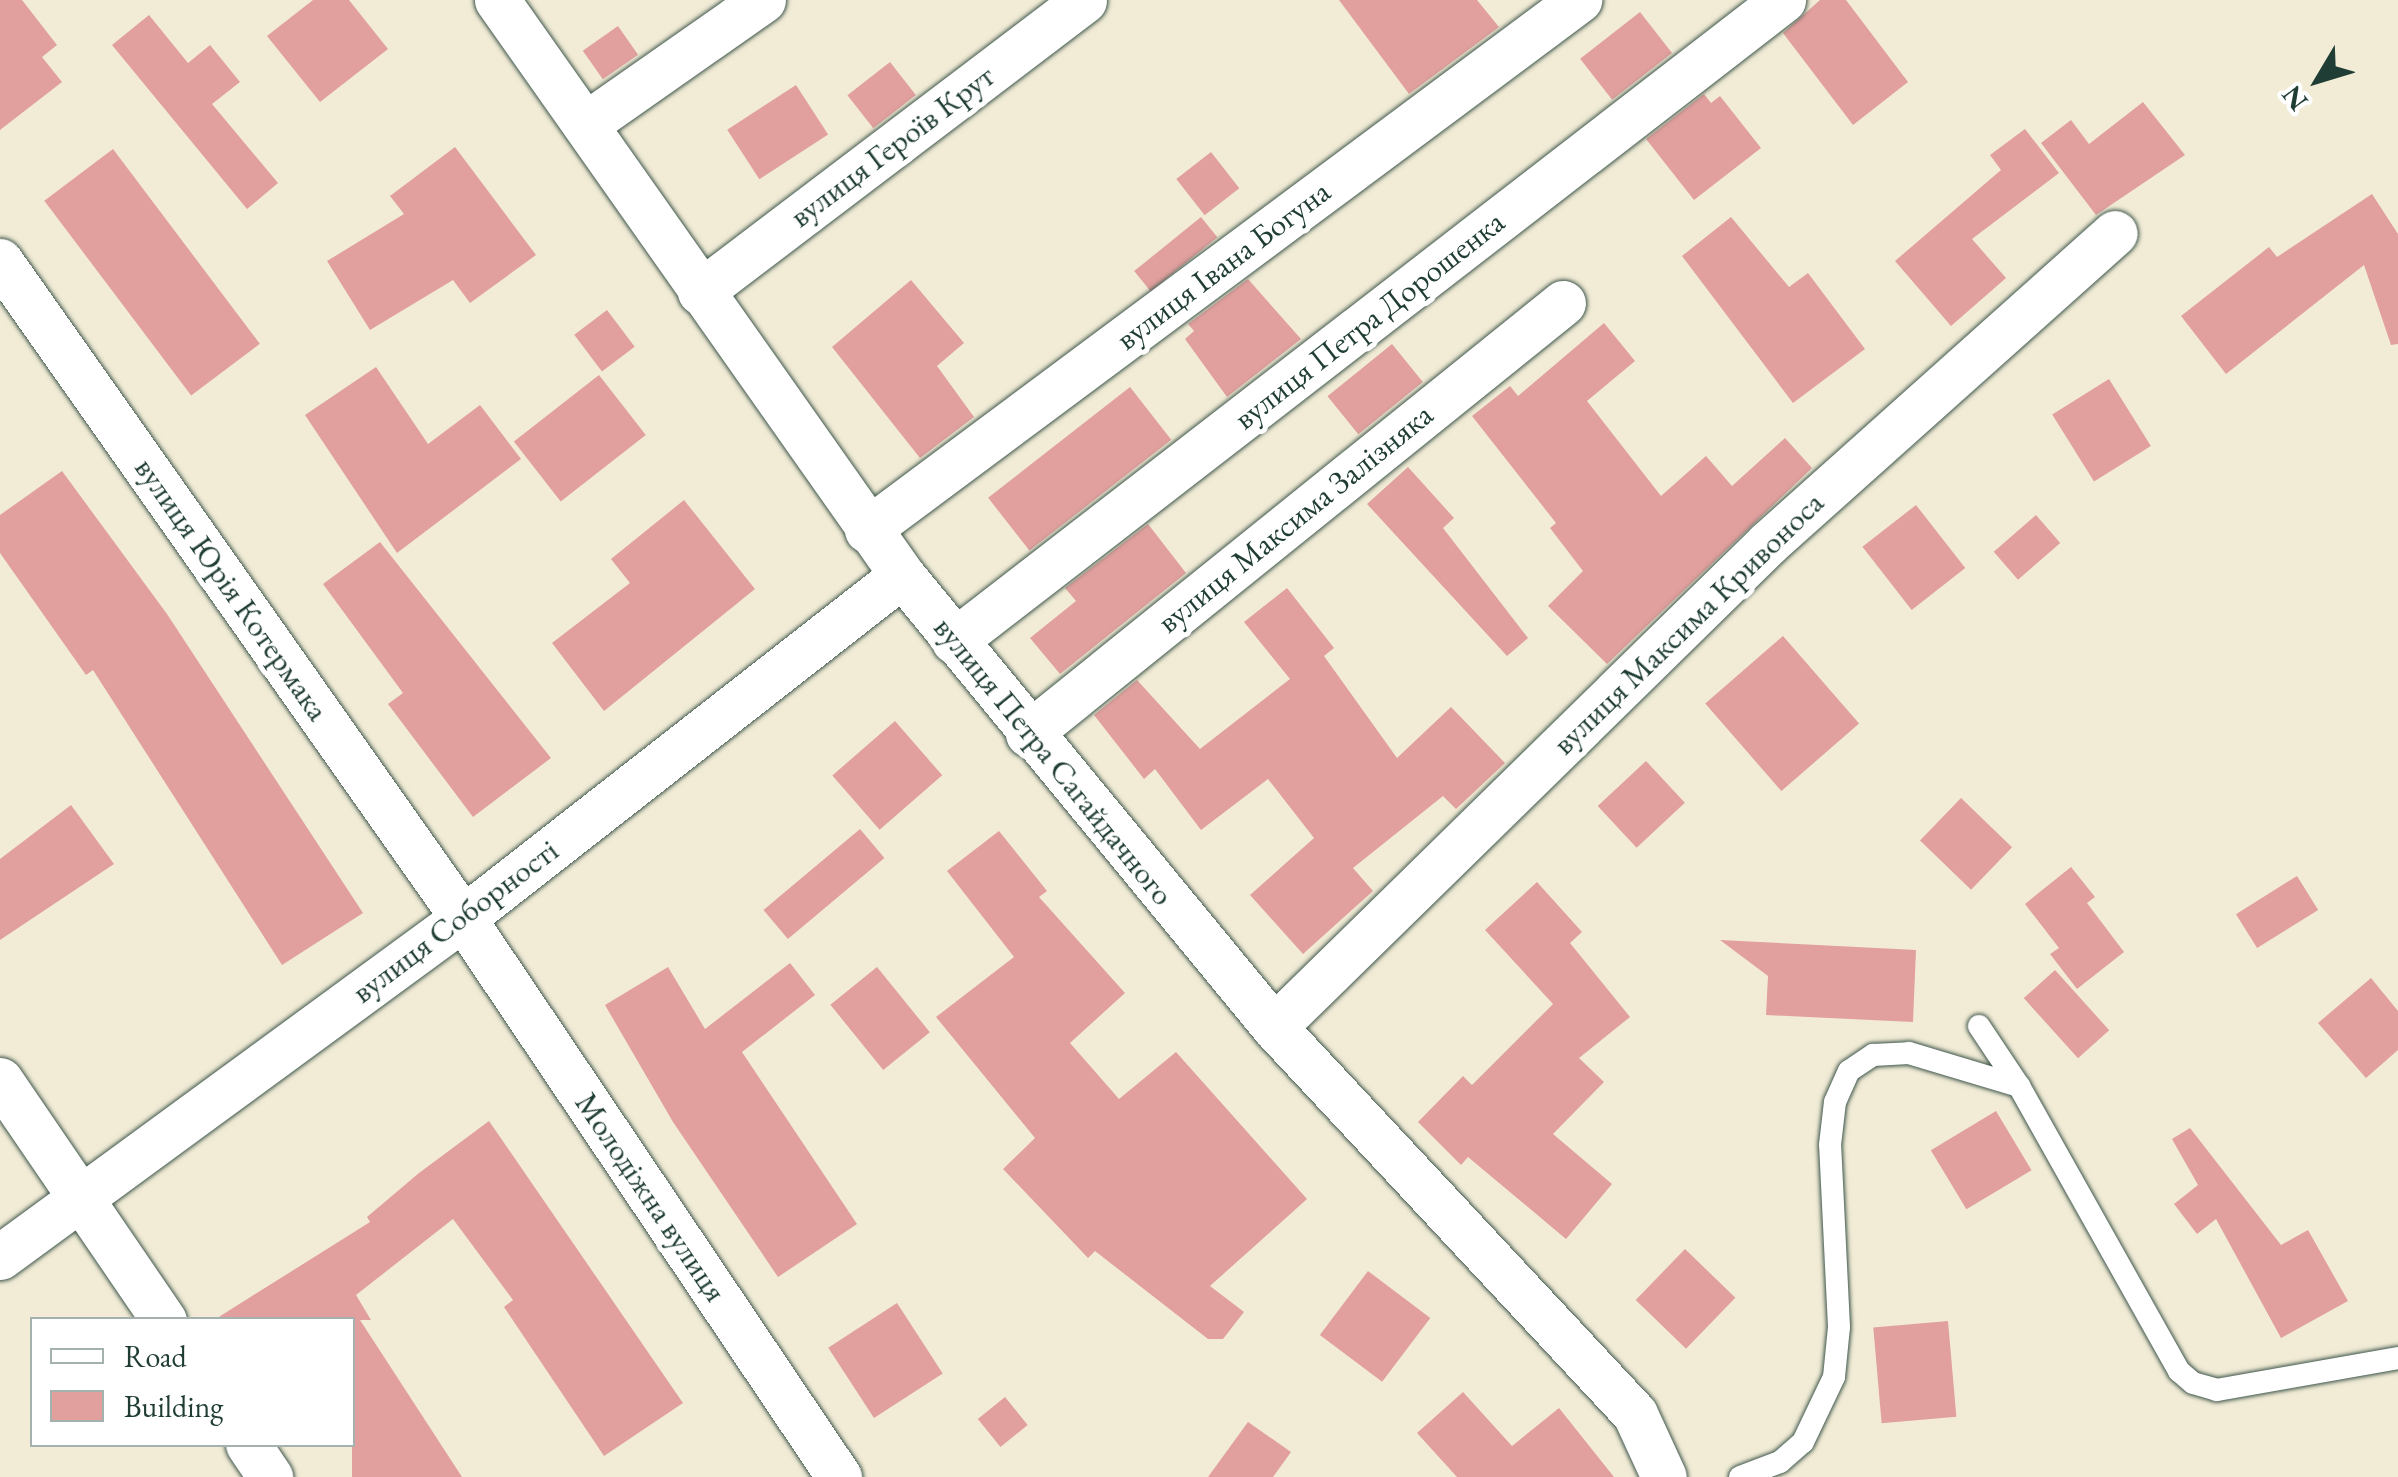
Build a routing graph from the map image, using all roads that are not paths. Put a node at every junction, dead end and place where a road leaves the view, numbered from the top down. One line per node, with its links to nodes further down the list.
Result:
1 (497, 0): 6 (street, вулиця Петра Сагайдачного)
2 (763, 0): 6 (street)
3 (1084, 0): 9 (street, вулиця Героїв Крут)
4 (1579, 0): 11 (street, вулиця Івана Богуна)
5 (1783, 0): 13 (street, вулиця Петра Дорошенка)
6 (586, 124): 9 (street, вулиця Петра Сагайдачного)
7 (2115, 233): 17 (street, вулиця Максима Кривоноса)
8 (0, 261): 15 (street, вулиця Юрія Котермака)
9 (700, 292): 11 (street, вулиця Петра Сагайдачного)
10 (1563, 303): 14 (street, вулиця Максима Залізняка)
11 (866, 530): 12 (street, вулиця Петра Сагайдачного)
12 (902, 575): 13 (street, вулиця Петра Сагайдачного); 15 (street, вулиця Соборності)
13 (954, 641): 14 (street, вулиця Петра Сагайдачного)
14 (1028, 734): 17 (street, вулиця Петра Сагайдачного)
15 (463, 918): 20 (street, вулиця Соборності); 26 (street, Молодіжна вулиця)
16 (1979, 1026): 19 (lane)
17 (1274, 1027): 27 (street, вулиця Петра Сагайдачного)
18 (0, 1080): 20 (street)
19 (2019, 1086): 23 (lane); 28 (lane)
20 (81, 1195): 21 (street, вулиця Соборності); 22 (street)
21 (0, 1256)
22 (162, 1317)
23 (2398, 1358)
24 (250, 1447): 25 (street)
25 (270, 1477)
26 (839, 1477)
27 (1664, 1477)
28 (1740, 1477)

